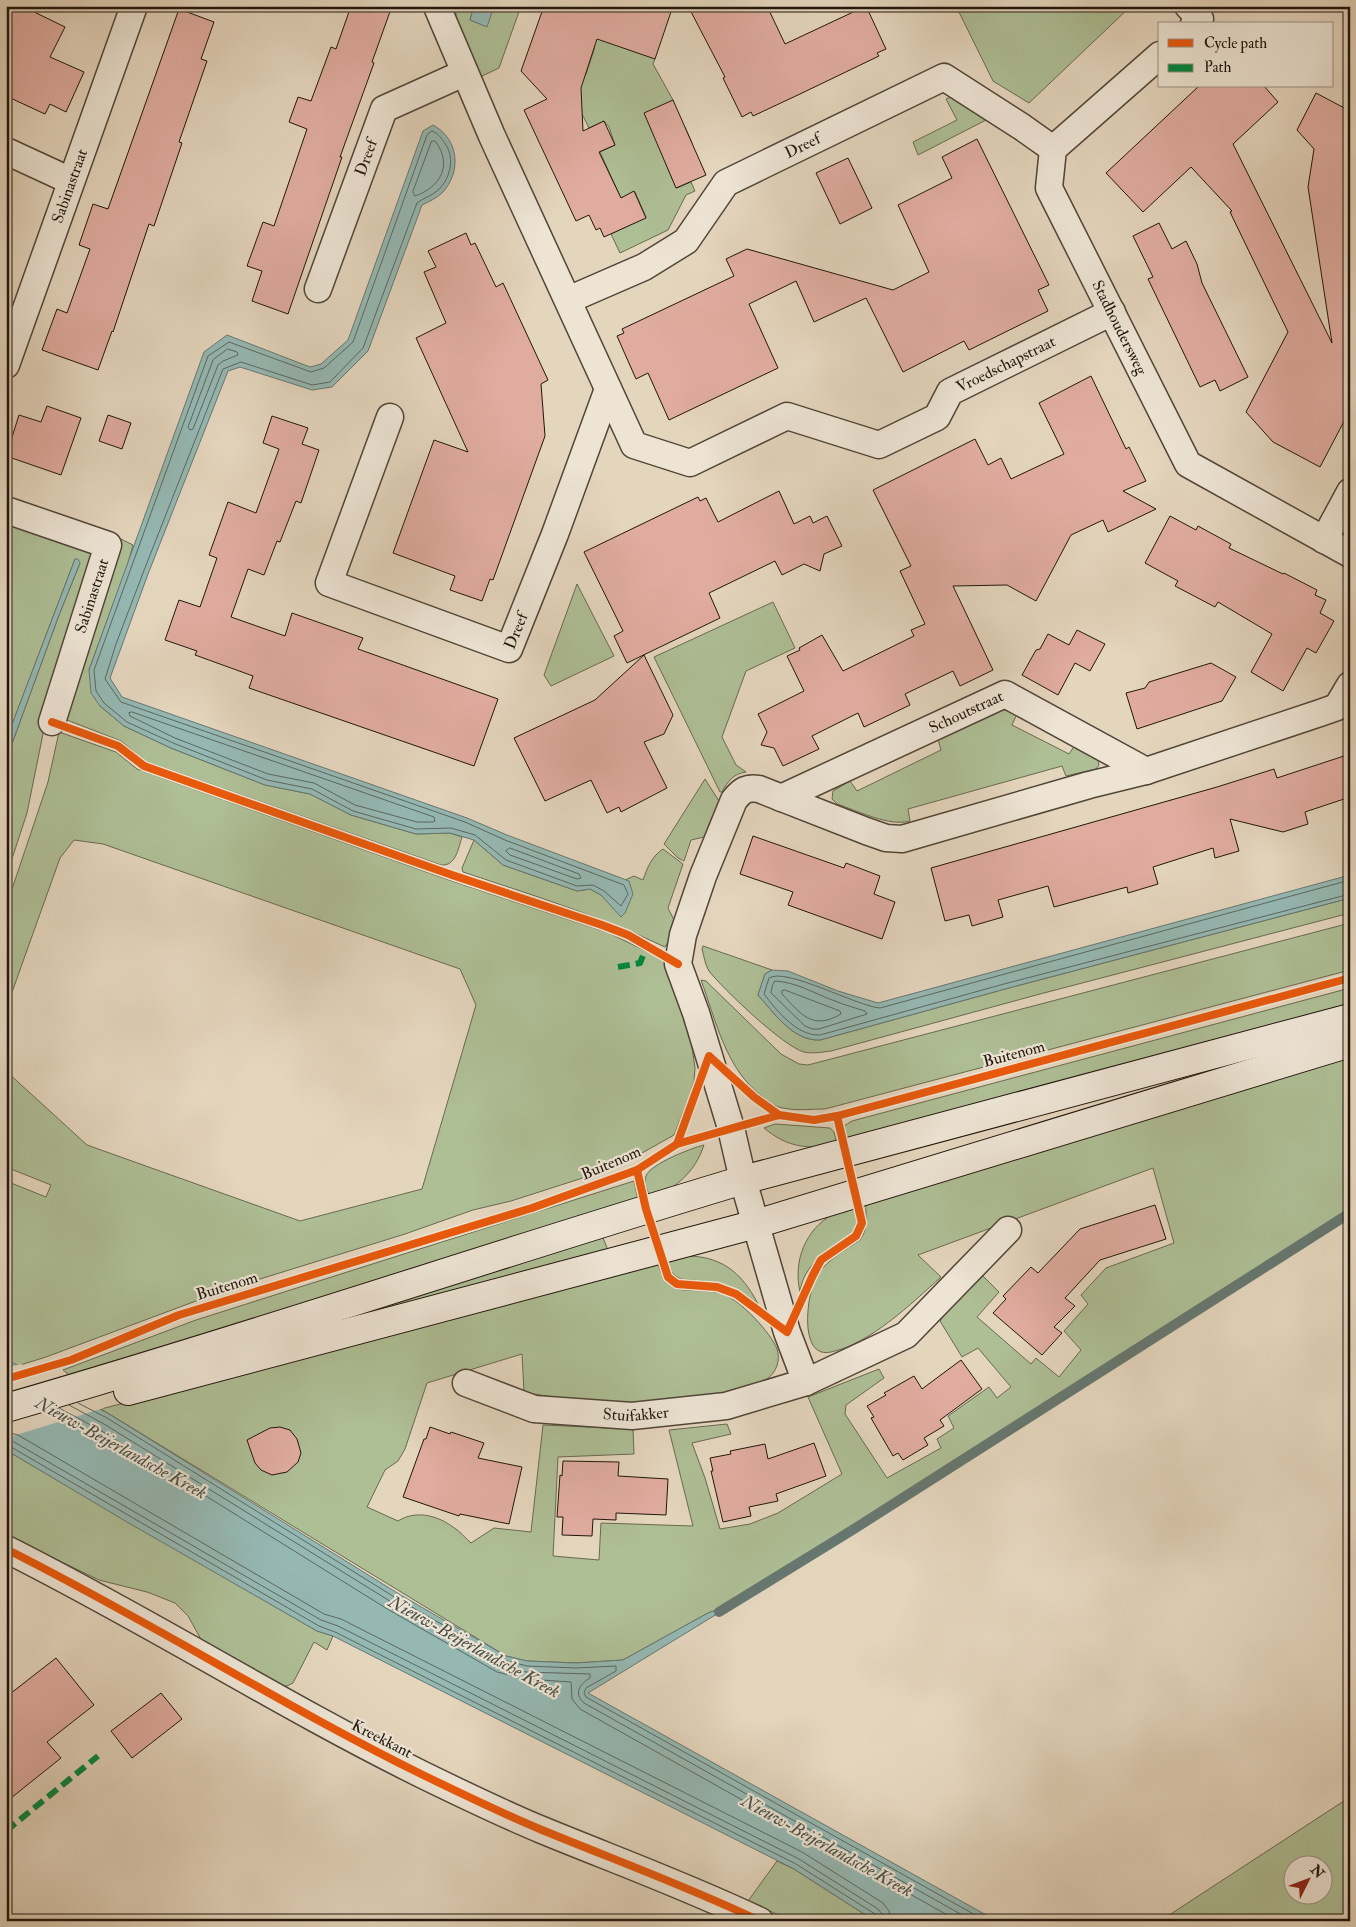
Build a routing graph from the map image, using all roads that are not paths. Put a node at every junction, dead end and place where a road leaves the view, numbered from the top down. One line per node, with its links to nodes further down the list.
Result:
1 (134, 6): 9 (street, Sabinastraat)
2 (438, 6): 6 (street)
3 (1188, 6): 4 (street)
4 (1196, 22)
5 (1158, 57): 7 (street)
6 (464, 73): 10 (street, Dreef); 11 (street)
7 (1052, 149): 11 (street, Dreef); 12 (street, Stadhoudersweg)
8 (6, 151): 9 (street)
9 (71, 181): 13 (street, Sabinastraat)
10 (318, 289)
11 (568, 300): 14 (street)
12 (1112, 312): 14 (street, Vroedschapstraat); 18 (street, Stadhoudersweg)
13 (6, 365)
14 (608, 389): 15 (street, Dreef)
15 (390, 418)
16 (1350, 492): 18 (street)
17 (6, 510): 21 (street, Sabinastraat)
18 (1324, 540): 19 (street, Stadhoudersweg)
19 (1350, 554)
20 (1350, 685): 22 (street)
21 (52, 722)
22 (1146, 771): 23 (street); 23 (street, Schoutstraat)
23 (781, 798): 26 (street)
24 (1350, 1018): 26 (main road)
25 (1350, 1043): 27 (main road)
26 (742, 1180): 27 (street); 31 (main road)
27 (756, 1224): 29 (street); 31 (main road)
28 (1008, 1230): 29 (street, Stuifakker)
29 (806, 1382): 30 (street, Stuifakker)
30 (466, 1383)
31 (99, 1390): 32 (main road); 33 (main road)
32 (6, 1408)
33 (6, 1426)
34 (6, 1549): 35 (street, Kreekkant)
35 (760, 1921)

